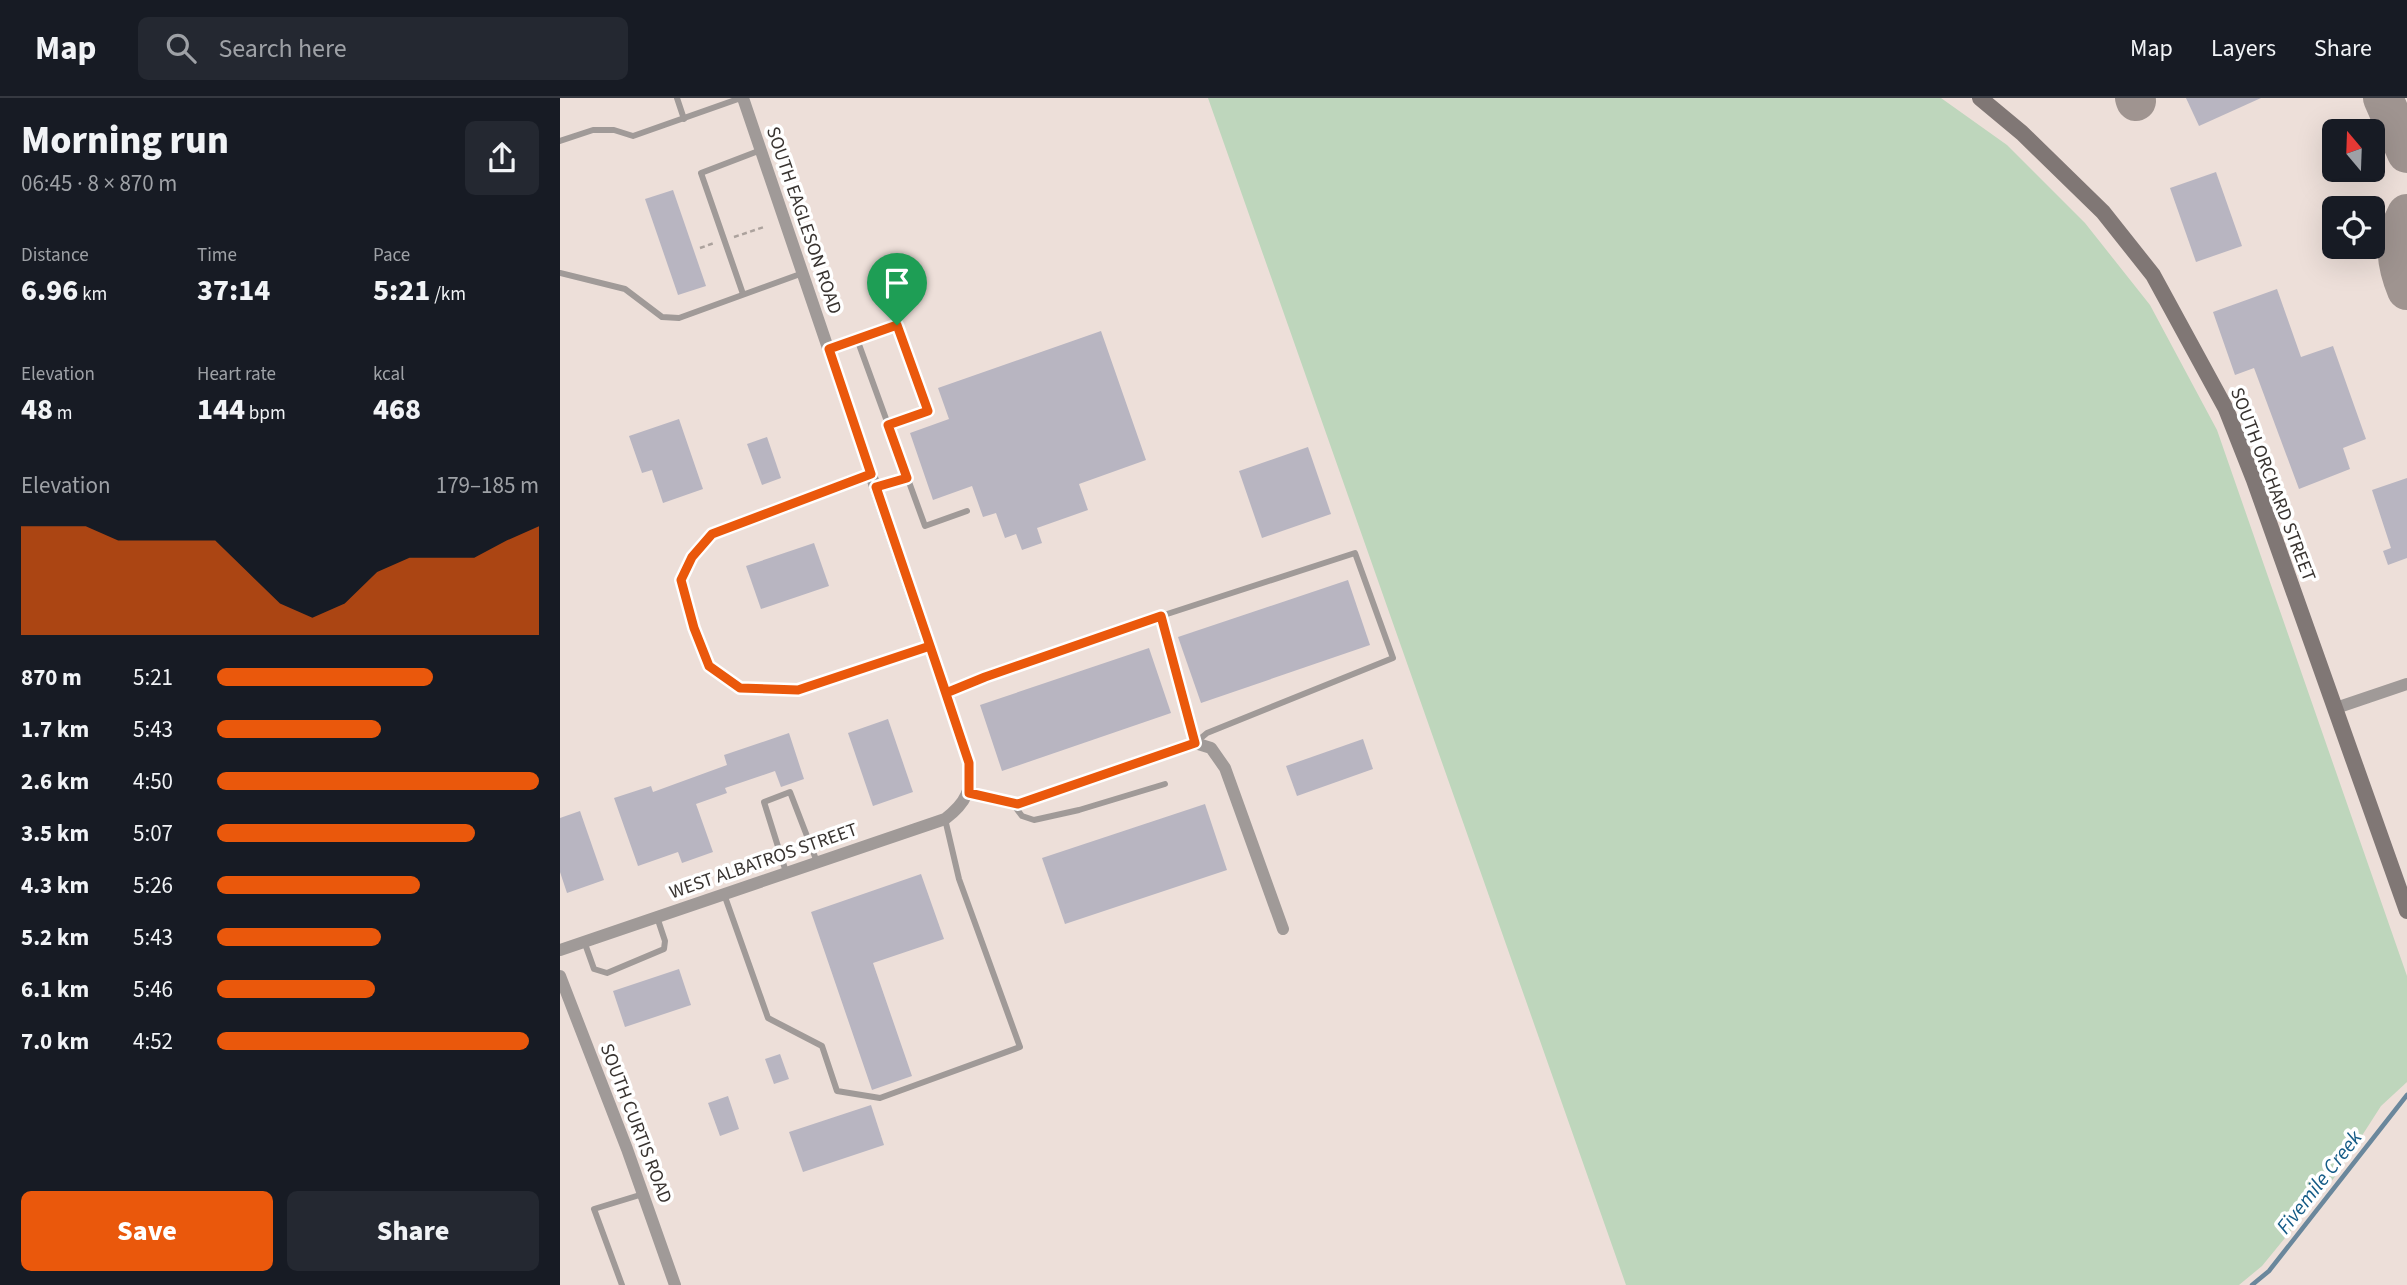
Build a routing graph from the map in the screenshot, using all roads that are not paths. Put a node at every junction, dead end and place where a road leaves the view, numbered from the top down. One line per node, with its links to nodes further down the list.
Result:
1 (677, 98): 4 (lane)
2 (742, 98): 4 (lane); 6 (street, SOUTH EAGLESON ROAD)
3 (1980, 98): 21 (main road, SOUTH ORCHARD STREET)
4 (684, 119): 5 (lane)
5 (560, 141)
6 (761, 150): 8 (street, SOUTH EAGLESON ROAD); 9 (lane)
7 (560, 273): 9 (lane)
8 (803, 273): 9 (lane); 11 (street, SOUTH EAGLESON ROAD)
9 (743, 295)
10 (857, 339): 11 (lane); 12 (lane); 12 (lane)
11 (829, 349): 13 (street, SOUTH EAGLESON ROAD)
12 (888, 425): 14 (lane)
13 (871, 474): 15 (street, SOUTH EAGLESON ROAD); 18 (lane)
14 (907, 478): 15 (lane); 16 (lane)
15 (876, 487): 18 (street, SOUTH EAGLESON ROAD)
16 (967, 511)
17 (1161, 616): 20 (lane); 22 (lane); 22 (lane)
18 (930, 646): 20 (street, SOUTH EAGLESON ROAD)
19 (2407, 684): 21 (street)
20 (946, 693): 24 (street, SOUTH EAGLESON ROAD)
21 (2336, 708): 30 (main road, SOUTH ORCHARD STREET)
22 (1195, 743): 25 (street); 32 (street)
23 (1165, 784): 25 (lane)
24 (969, 793): 25 (street); 26 (street, WEST ALBATROS STREET)
25 (1012, 803)
26 (945, 819): 27 (street, WEST ALBATROS STREET); 29 (lane)
27 (817, 862): 28 (street, WEST ALBATROS STREET); 28 (lane)
28 (786, 873): 29 (street, WEST ALBATROS STREET)
29 (724, 894): 31 (street, WEST ALBATROS STREET)
30 (2407, 911)
31 (657, 917): 33 (street, WEST ALBATROS STREET); 33 (lane)
32 (1283, 929)
33 (584, 941): 34 (street, WEST ALBATROS STREET)
34 (560, 950)
35 (560, 976): 36 (street, SOUTH CURTIS ROAD)
36 (643, 1194): 37 (lane); 38 (street, SOUTH CURTIS ROAD)
37 (622, 1285)
38 (676, 1285)

